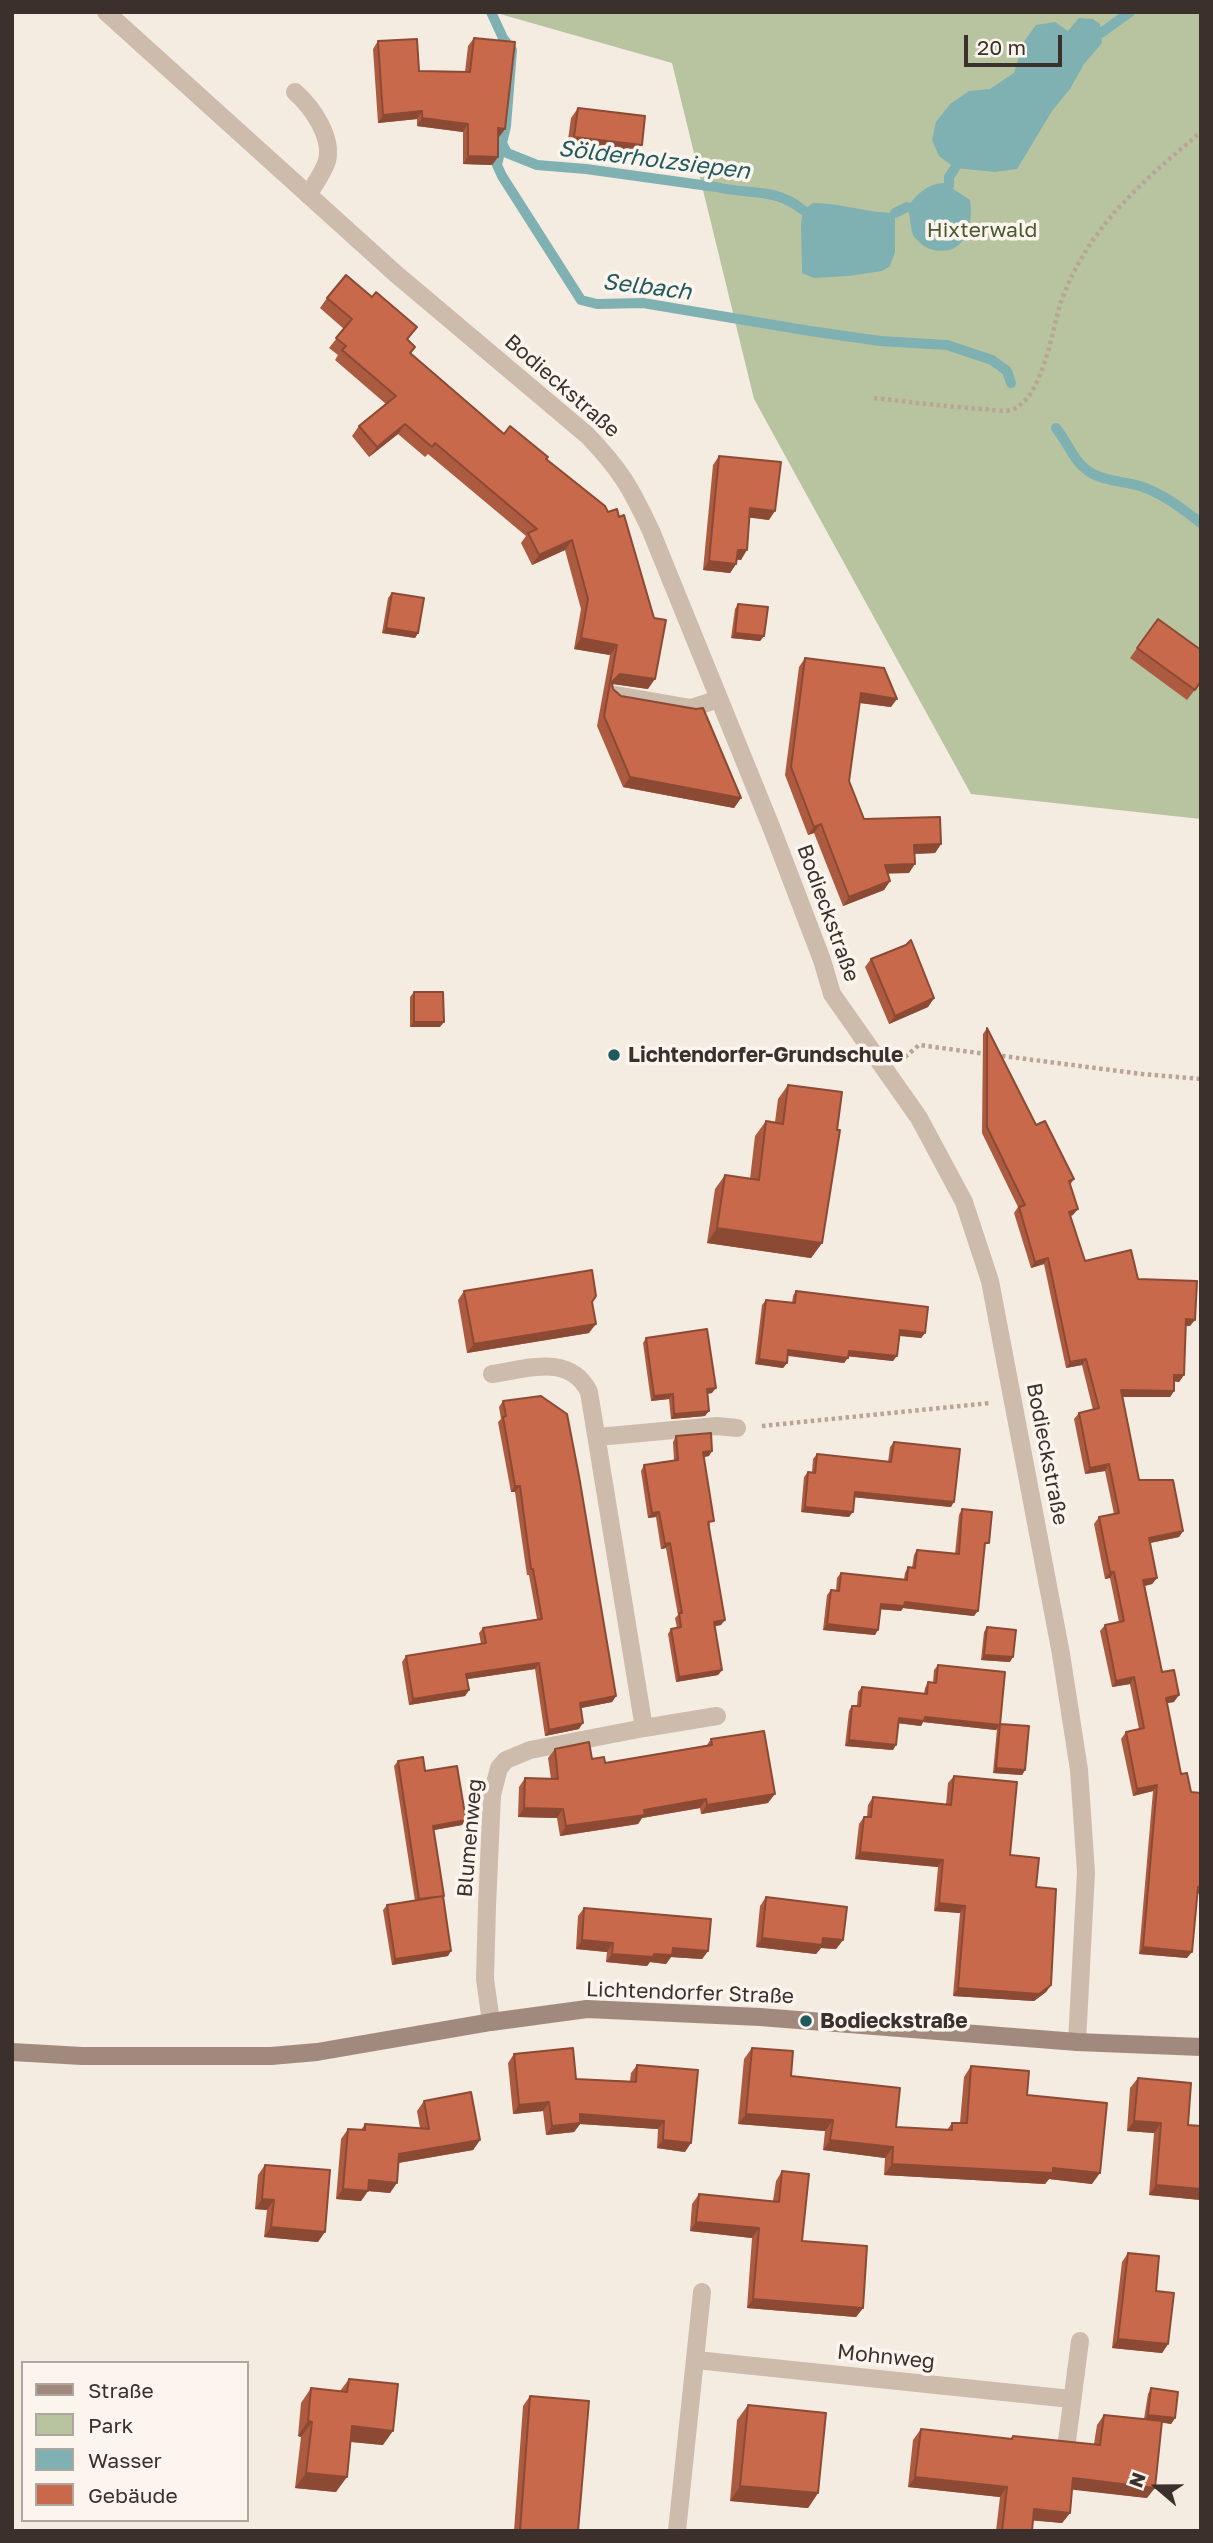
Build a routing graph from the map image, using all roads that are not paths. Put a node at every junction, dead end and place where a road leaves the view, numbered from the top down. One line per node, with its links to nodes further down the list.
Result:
1 (106, 12): 3 (street, Bodieckstraße)
2 (295, 92): 3 (street)
3 (308, 195): 5 (street, Bodieckstraße)
4 (616, 695): 5 (street)
5 (719, 699): 12 (street, Bodieckstraße)
6 (492, 1374): 8 (street)
7 (737, 1428): 8 (street)
8 (598, 1437): 10 (street)
9 (717, 1716): 10 (street, Blumenweg)
10 (644, 1728): 11 (street, Blumenweg)
11 (491, 2022): 12 (main road, Lichtendorfer Straße); 14 (main road, Lichtendorfer Straße)
12 (1077, 2042): 13 (main road, Lichtendorfer Straße)
13 (1201, 2047)
14 (12, 2052)
15 (702, 2292): 17 (street)
16 (1080, 2341): 18 (street)
17 (696, 2360): 18 (street, Mohnweg); 20 (street)
18 (1072, 2399): 19 (street)
19 (1067, 2441)
20 (677, 2531)

